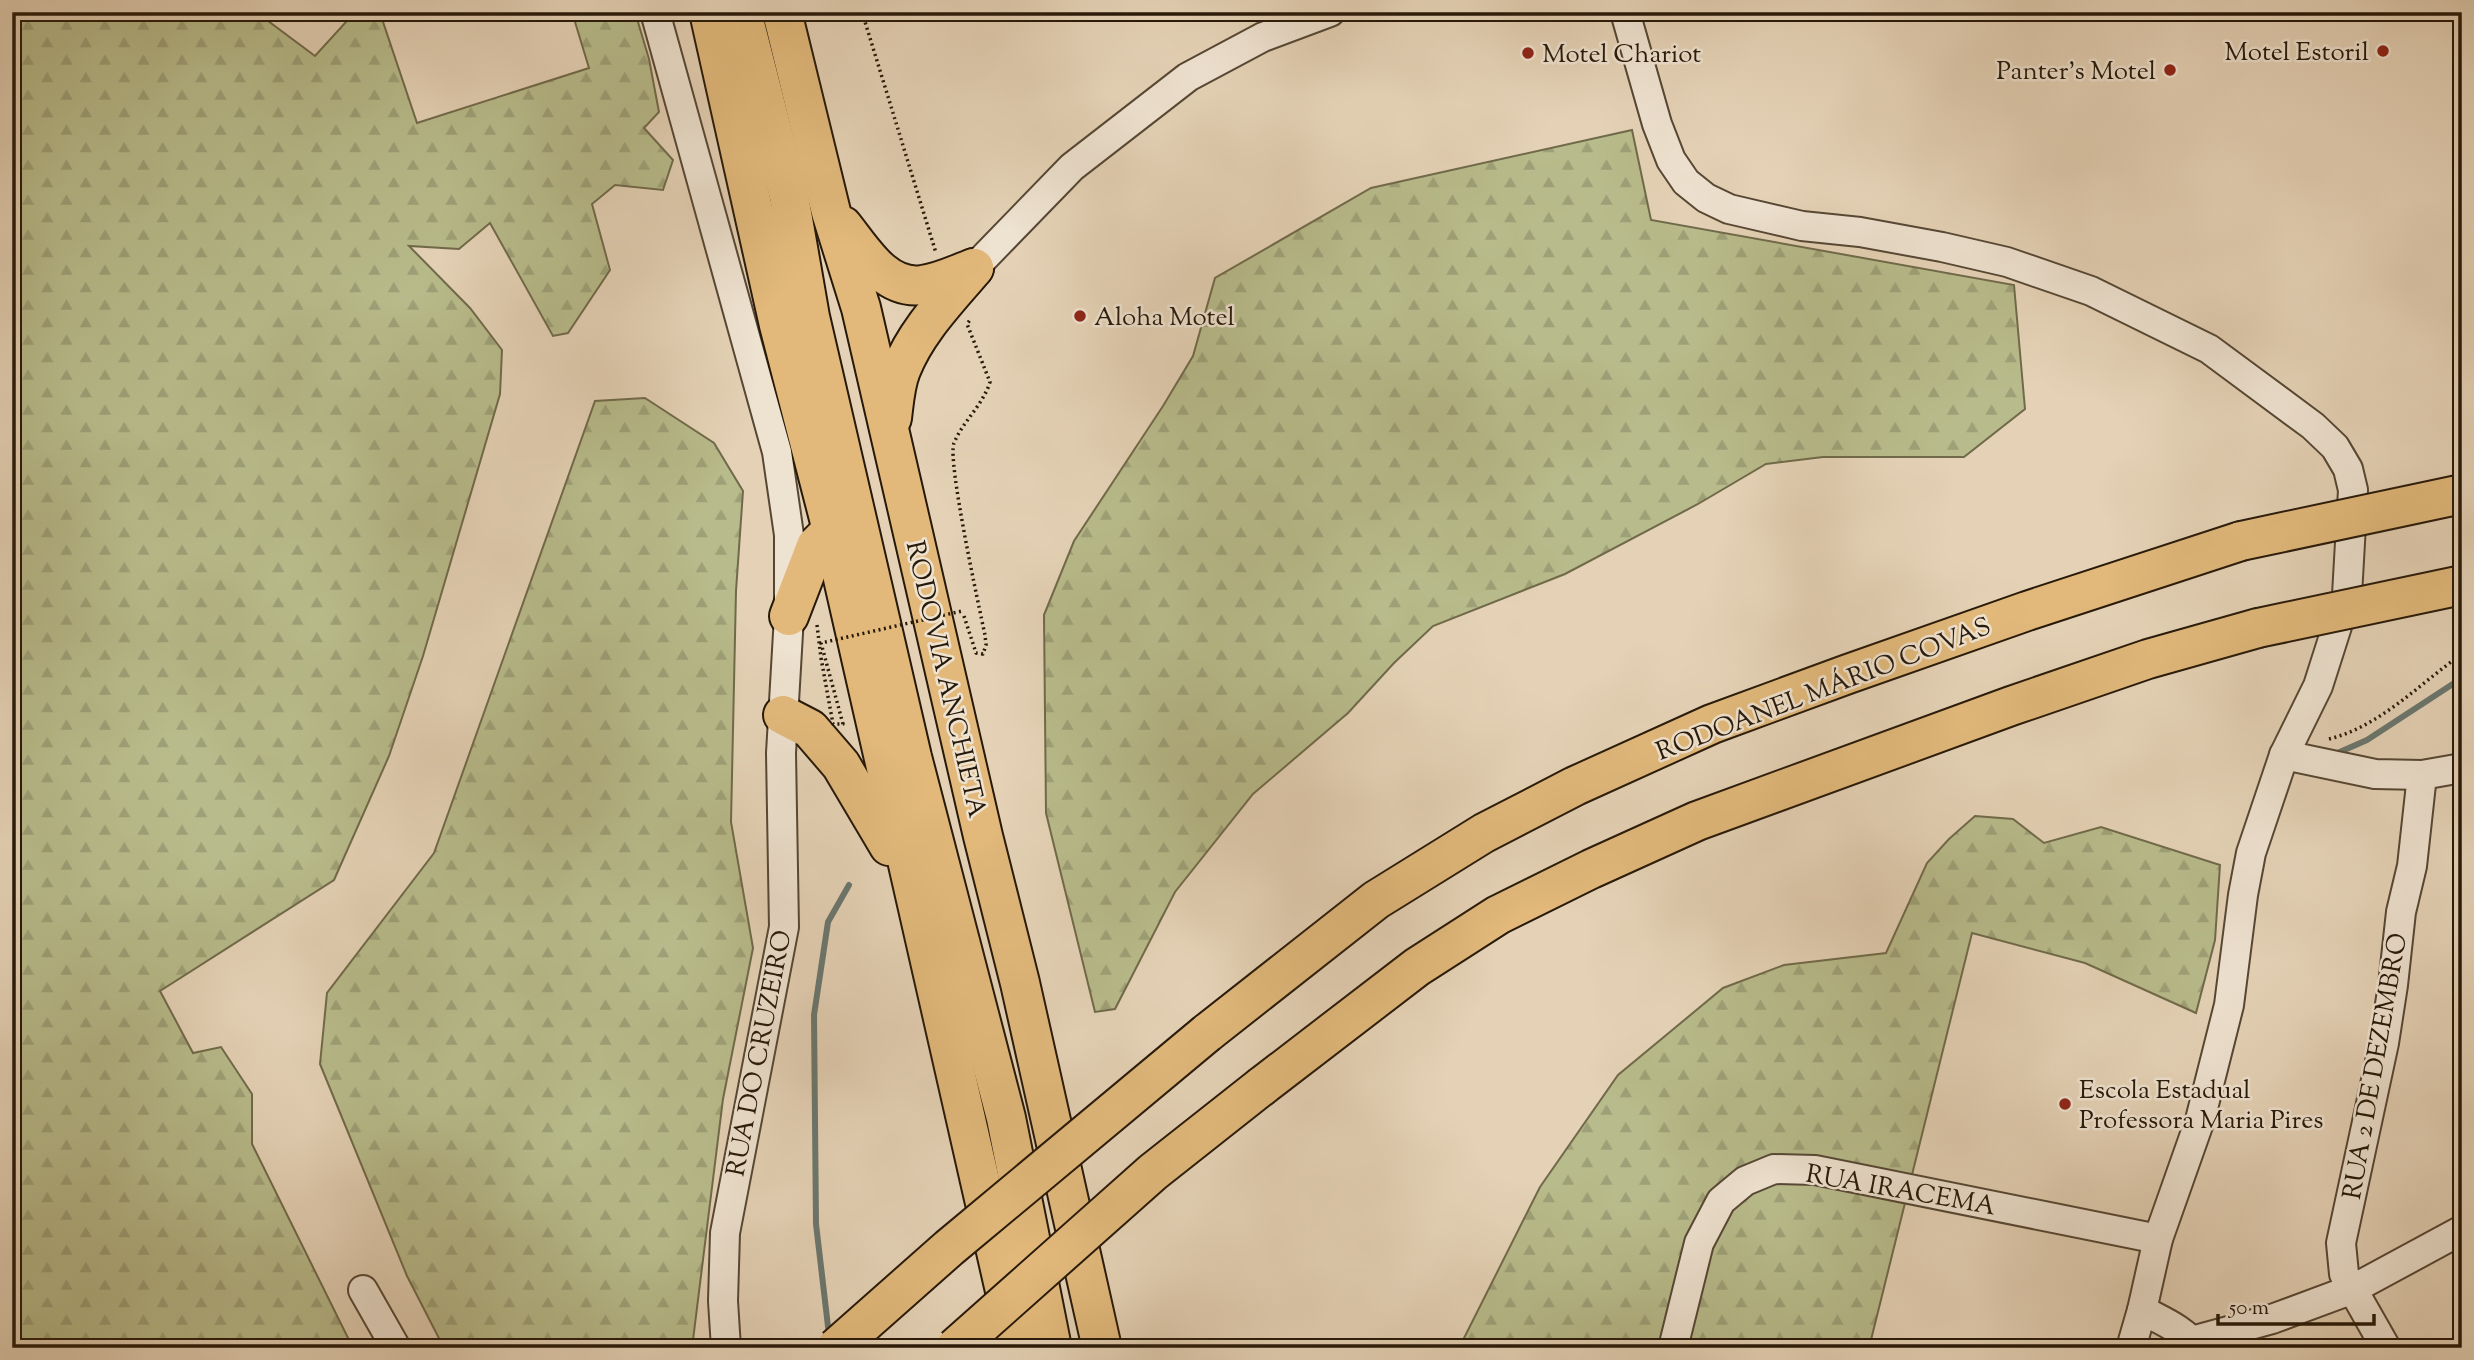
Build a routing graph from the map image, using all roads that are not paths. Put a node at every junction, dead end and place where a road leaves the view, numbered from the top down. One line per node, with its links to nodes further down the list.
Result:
1 (655, 12): 12 (street)
2 (709, 12): 12 (highway)
3 (742, 12): 7 (highway, RODOVIA ANCHIETA)
4 (782, 12): 8 (highway, RODOVIA ANCHIETA)
5 (1331, 12): 9 (street)
6 (1625, 12): 17 (street)
7 (789, 196): 13 (highway); 32 (highway, RODOVIA ANCHIETA)
8 (831, 212): 9 (highway); 10 (highway, RODOVIA ANCHIETA)
9 (974, 268): 10 (highway)
10 (890, 438): 13 (highway, RODOVIA ANCHIETA)
11 (2462, 494): 29 (highway, RODOANEL MÁRIO COVAS, bridge)
12 (812, 537): 15 (highway); 20 (highway)
13 (918, 550): 33 (highway, RODOVIA ANCHIETA)
14 (2462, 585): 30 (highway, bridge)
15 (789, 616): 16 (street, RUA DO CRUZEIRO)
16 (783, 715): 20 (highway); 28 (street, RUA DO CRUZEIRO)
17 (2287, 750): 19 (street); 22 (street)
18 (2462, 768): 19 (street)
19 (2422, 775): 23 (street, RUA 2 DE DEZEMBRO)
20 (919, 919): 31 (highway)
21 (2462, 1230): 23 (street)
22 (2158, 1239): 25 (street); 34 (street, RUA IRACEMA)
23 (2353, 1289): 26 (street); 36 (street, RUA 2 DE DEZEMBRO)
24 (363, 1290): 27 (street)
25 (2142, 1310): 26 (street); 35 (street)
26 (2194, 1344)
27 (396, 1348)
28 (726, 1348)
29 (835, 1348)
30 (955, 1348)
31 (1018, 1348)
32 (1052, 1348)
33 (1102, 1348)
34 (1673, 1348)
35 (2131, 1348)
36 (2386, 1348)

